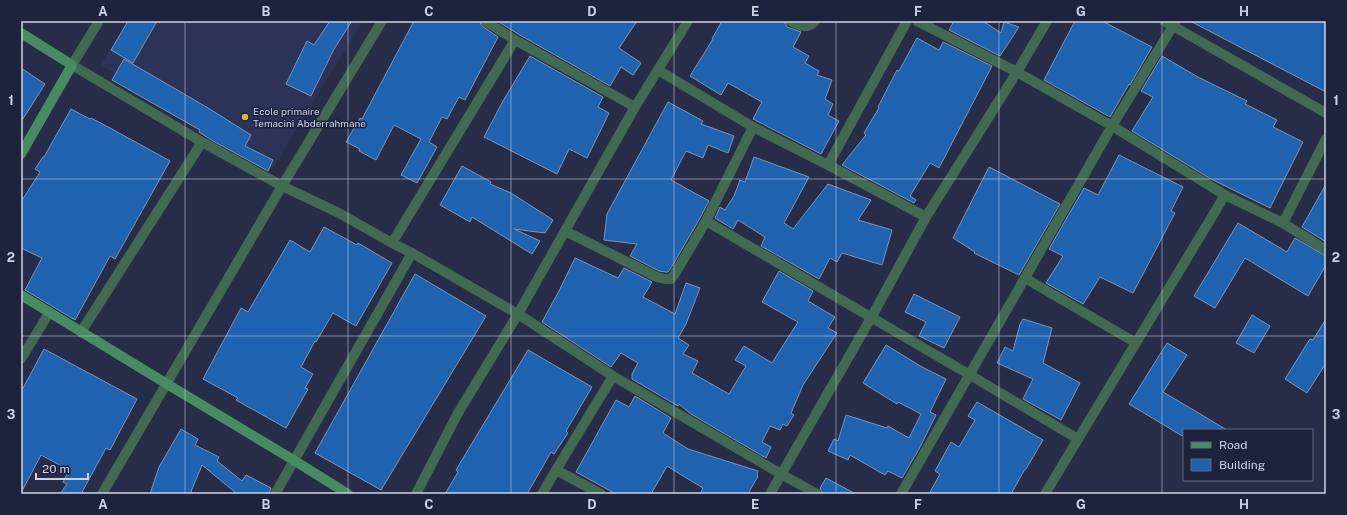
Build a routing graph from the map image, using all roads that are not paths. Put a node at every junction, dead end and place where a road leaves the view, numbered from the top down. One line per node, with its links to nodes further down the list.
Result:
1 (99, 21): 14 (street)
2 (382, 21): 25 (street)
3 (484, 21): 13 (street)
4 (688, 21): 15 (street)
5 (790, 21): 6 (street)
6 (816, 21)
7 (907, 21): 24 (street)
8 (918, 21): 16 (street)
9 (1047, 21): 16 (street)
10 (1164, 21): 11 (street)
11 (1175, 23): 18 (street); 19 (street)
12 (21, 34): 14 (street)
13 (515, 40): 17 (street); 31 (street)
14 (72, 65): 22 (street); 23 (street)
15 (658, 70): 17 (street); 20 (street)
16 (1017, 72): 19 (street); 27 (street)
17 (635, 106): 30 (street)
18 (1326, 113)
19 (1112, 126): 26 (street); 34 (street)
20 (753, 128): 24 (street); 28 (street)
21 (1326, 139): 29 (street)
22 (202, 142): 25 (street); 39 (street)
23 (21, 154)
24 (828, 165): 27 (street)
25 (282, 186): 31 (street); 44 (street)
26 (1225, 195): 29 (street); 40 (street)
27 (926, 217): 38 (street)
28 (706, 221): 30 (street); 38 (street)
29 (1283, 223): 32 (street)
30 (565, 231): 37 (street)
31 (392, 243): 33 (street)
32 (1326, 250)
33 (412, 253): 37 (street); 46 (street)
34 (1026, 278): 40 (street); 42 (street)
35 (21, 295): 36 (street)
36 (49, 312): 39 (street); 41 (street)
37 (518, 314): 43 (street); 52 (street)
38 (871, 318): 42 (street); 48 (street)
39 (81, 332): 44 (street)
40 (1136, 343): 45 (street)
41 (21, 359)
42 (970, 375): 45 (street); 57 (street)
43 (613, 376): 47 (street); 48 (street)
44 (167, 384): 46 (street); 49 (street)
45 (1078, 439): 58 (street)
46 (295, 460): 50 (street); 51 (street)
47 (556, 470): 53 (street); 54 (street)
48 (781, 474): 55 (street); 56 (street)
49 (102, 494)
50 (275, 494)
51 (348, 494)
52 (416, 494)
53 (542, 494)
54 (601, 494)
55 (770, 494)
56 (817, 494)
57 (901, 494)
58 (1045, 494)

